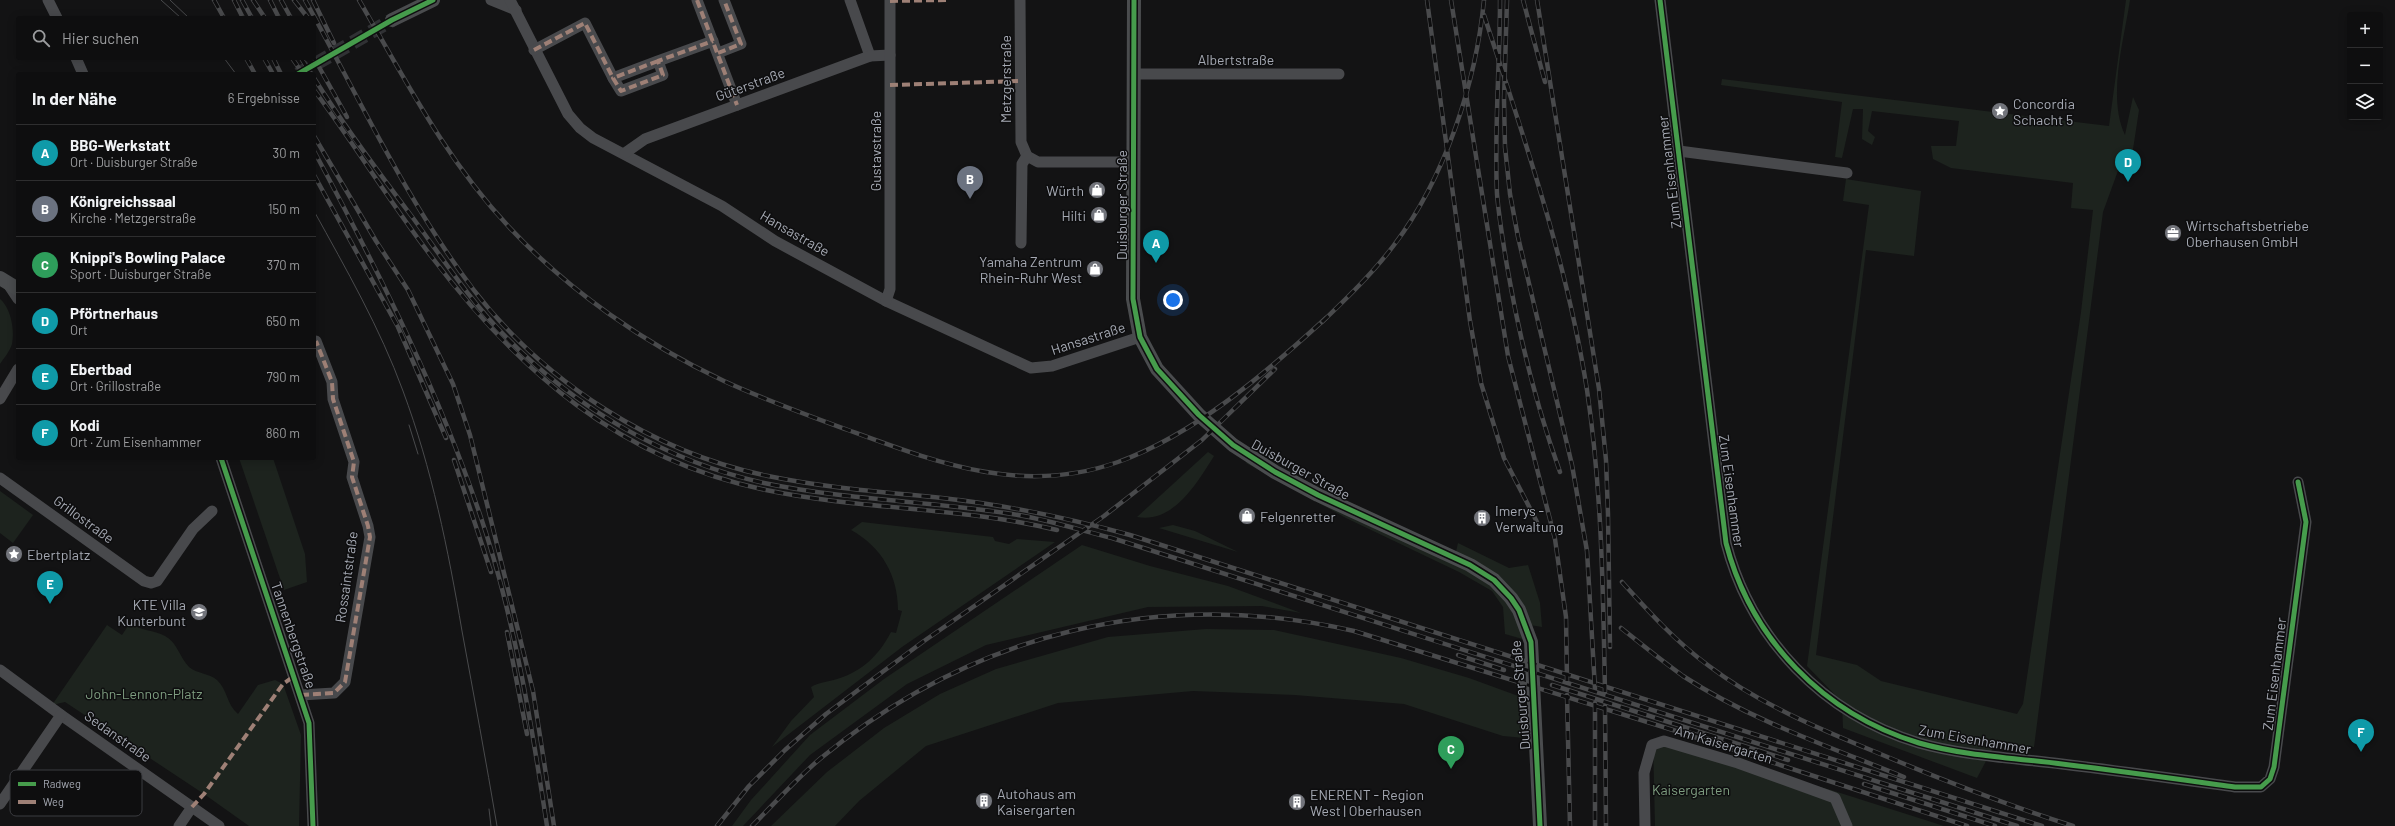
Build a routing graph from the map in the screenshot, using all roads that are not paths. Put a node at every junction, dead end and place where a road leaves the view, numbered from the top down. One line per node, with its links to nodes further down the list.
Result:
1 (48, 0): 13 (street)
2 (433, 0): 14 (main road)
3 (491, 0): 12 (street)
4 (510, 0): 12 (street, Hansastraße)
5 (697, 0): 15 (street)
6 (724, 0): 17 (street)
7 (850, 0): 19 (street)
8 (890, 0): 18 (street, Gustavstraße)
9 (1020, 0): 27 (street, Metzgerstraße)
10 (1134, 0): 22 (main road, Duisburger Straße)
11 (1660, 0): 25 (street, Zum Eisenhammer)
12 (516, 10): 16 (street, Hansastraße)
13 (56, 16)
14 (392, 20)
15 (713, 41): 16 (street); 17 (street)
16 (534, 50): 26 (street, Hansastraße)
17 (718, 53): 24 (street)
18 (890, 55): 19 (street, Güterstraße); 33 (street, Gustavstraße)
19 (870, 56): 24 (street, Güterstraße)
20 (77, 60): 21 (street)
21 (82, 72)
22 (1134, 74): 23 (street, Albertstraße); 28 (main road, Duisburger Straße)
23 (1339, 74)
24 (737, 105): 26 (street, Güterstraße)
25 (1679, 151): 29 (street); 40 (street, Zum Eisenhammer)
26 (625, 154): 33 (street, Hansastraße)
27 (1028, 156): 28 (street); 30 (street)
28 (1133, 162): 34 (main road, Duisburger Straße)
29 (1847, 173)
30 (1021, 243)
31 (8, 283): 32 (street)
32 (16, 296)
33 (886, 301): 34 (street, Hansastraße)
34 (1140, 337): 54 (main road, Duisburger Straße)
35 (316, 341): 43 (street, Rossaintstraße)
36 (16, 372): 37 (street)
37 (0, 399)
38 (222, 460): 43 (street, Tannenbergstraße)
39 (0, 478): 41 (street, Grillostraße)
40 (2298, 482)
41 (212, 511)
42 (0, 670): 44 (street, Sedanstraße)
43 (302, 695): 53 (street, Tannenbergstraße)
44 (61, 715): 45 (street); 46 (street, Sedanstraße)
45 (23, 770)
46 (139, 770)
47 (142, 772): 50 (street, Sedanstraße)
48 (10, 789): 49 (street)
49 (0, 804)
50 (192, 807): 51 (street); 52 (street, Sedanstraße)
51 (179, 826)
52 (219, 826)
53 (313, 826)
54 (1540, 826)
55 (1645, 826): 56 (street, Am Kaisergarten)
56 (1847, 826)

